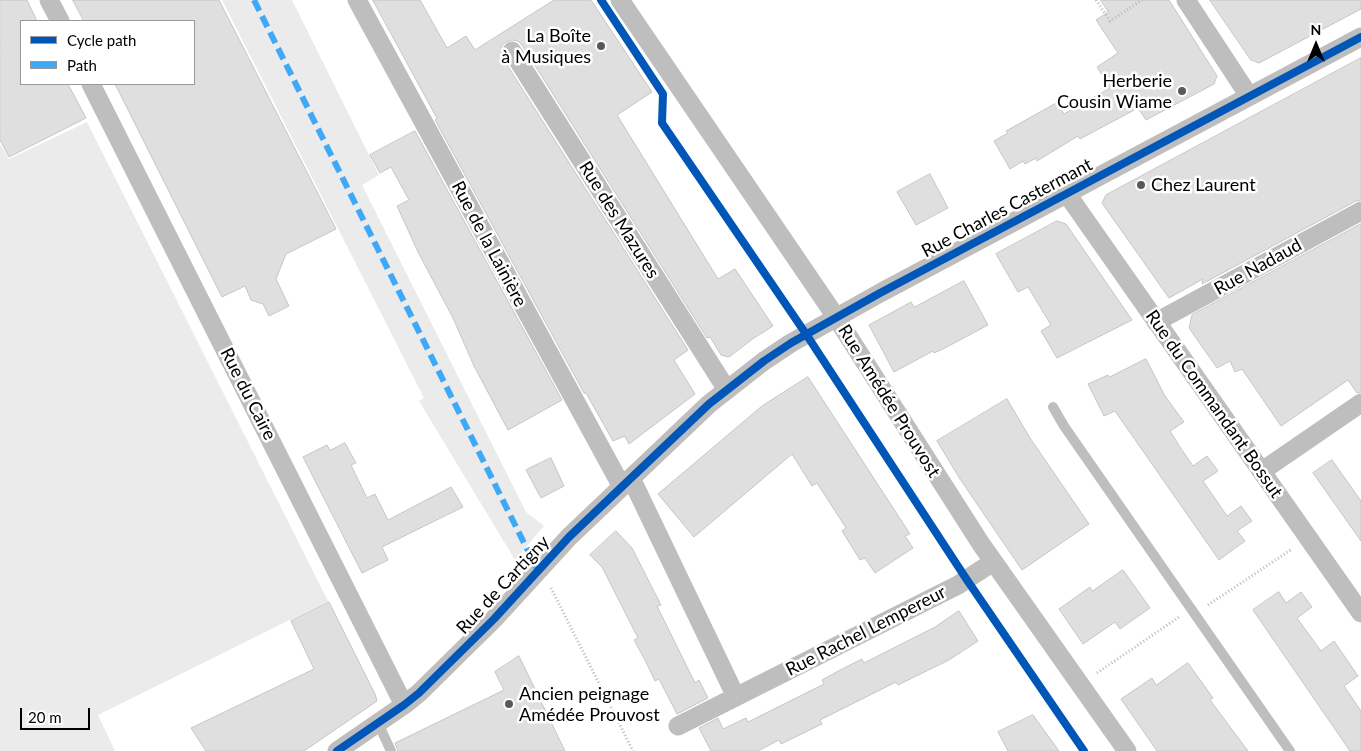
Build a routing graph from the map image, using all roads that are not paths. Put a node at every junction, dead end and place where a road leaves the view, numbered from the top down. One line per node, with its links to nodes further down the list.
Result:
1 (49, 0): 5 (street)
2 (357, 0): 19 (street, Rue de la Lainière)
3 (620, 0): 12 (street, Rue Amédée Prouvost)
4 (1186, 0): 9 (street)
5 (59, 20)
6 (1361, 37): 9 (street, Rue Charles Castermant)
7 (512, 51): 14 (street, Rue des Mazures)
8 (92, 85): 23 (street, Rue du Caire)
9 (1249, 96): 10 (street, Rue Charles Castermant)
10 (1067, 194): 12 (street, Rue Charles Castermant); 13 (street, Rue du Commandant Bossut)
11 (1361, 211): 13 (street, Rue Nadaud)
12 (836, 318): 14 (street, Rue Charles Castermant); 20 (street, Rue Amédée Prouvost)
13 (1156, 322): 18 (street, Rue du Commandant Bossut)
14 (727, 390): 17 (street, Rue Charles Castermant)
15 (1361, 402): 18 (street)
16 (1053, 407): 29 (lane)
17 (683, 428): 19 (street, Rue de Cartigny)
18 (1262, 471): 21 (street, Rue du Commandant Bossut)
19 (626, 483): 22 (street); 23 (street, Rue de Cartigny)
20 (993, 562): 22 (street, Rue Rachel Lempereur); 28 (street, Rue Amédée Prouvost)
21 (1361, 613)
22 (736, 697): 25 (street, Rue Rachel Lempereur)
23 (404, 705): 24 (street, Rue de Cartigny)
24 (378, 723): 26 (street, Rue de Cartigny); 27 (lane)
25 (678, 726)
26 (337, 751)
27 (391, 751)
28 (1127, 751)
29 (1290, 751)

